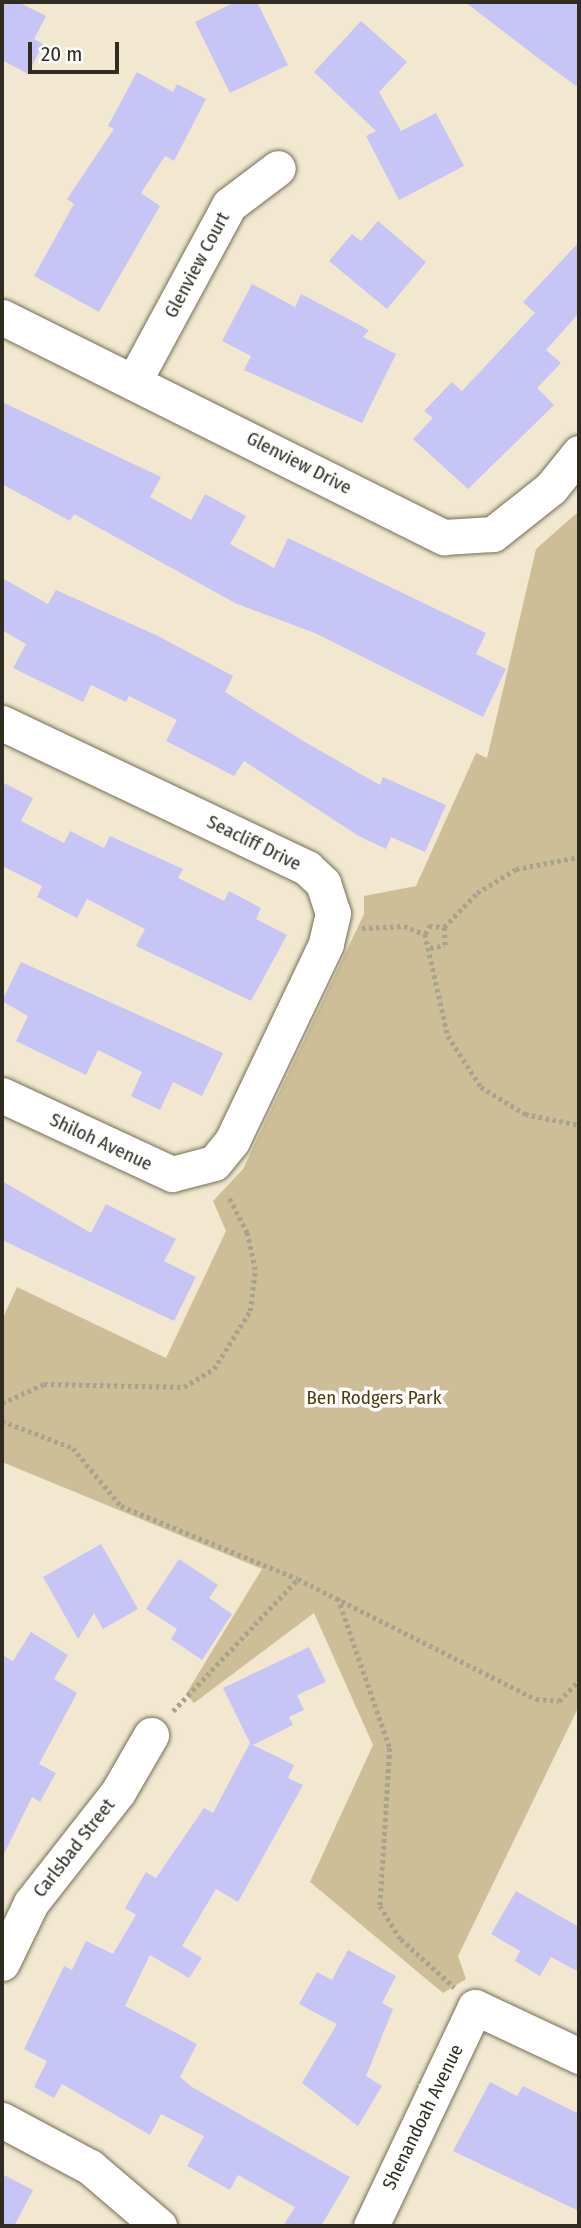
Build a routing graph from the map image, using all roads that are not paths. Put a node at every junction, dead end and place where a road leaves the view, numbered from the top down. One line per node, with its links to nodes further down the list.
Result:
1 (278, 168): 3 (street, Glenview Court)
2 (2, 317): 3 (street, Glenview Drive)
3 (135, 379): 4 (street, Glenview Drive)
4 (579, 453)
5 (2, 723): 7 (street, Seacliff Drive)
6 (2, 1095): 7 (street, Shiloh Avenue)
7 (202, 1170)
8 (151, 1735): 9 (street, Carlsbad Street)
9 (2, 1963)
10 (579, 2056): 13 (street, Shenandoah Avenue)
11 (2, 2120): 12 (street)
12 (159, 2226)
13 (371, 2226)

